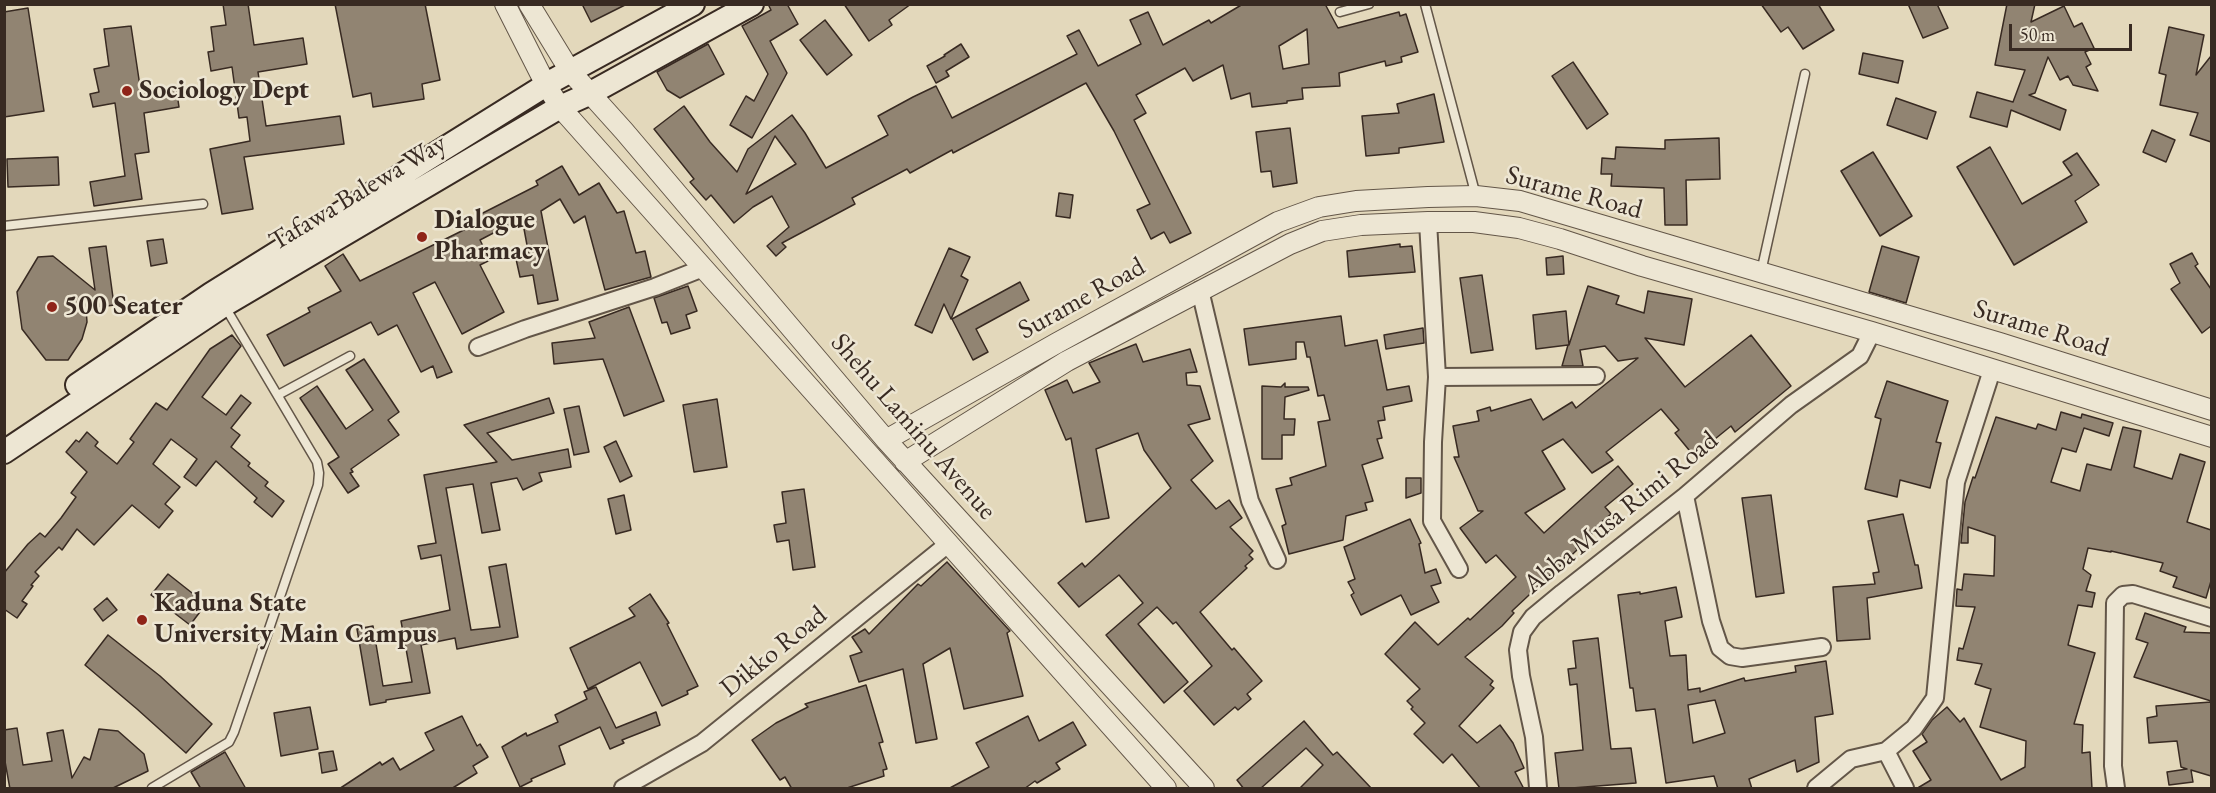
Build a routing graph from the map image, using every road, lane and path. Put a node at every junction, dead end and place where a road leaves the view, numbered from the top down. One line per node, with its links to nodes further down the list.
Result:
1 (505, 4): 10 (street, Shehu Laminu Avenue)
2 (529, 4): 8 (street, Shehu Laminu Avenue)
3 (693, 4): 8 (main road, Tafawa Balewa Way)
4 (752, 4): 11 (main road, Tafawa Balewa Way)
5 (1369, 4): 7 (lane)
6 (1425, 4): 13 (lane)
7 (1340, 12)
8 (570, 71): 10 (main road, Tafawa Balewa Way); 11 (street, Shehu Laminu Avenue)
9 (1805, 74): 20 (lane)
10 (546, 85): 12 (street, Shehu Laminu Avenue); 31 (main road, Tafawa Balewa Way)
11 (590, 94): 12 (main road, Tafawa Balewa Way); 33 (street, Shehu Laminu Avenue)
12 (560, 107): 19 (street, Shehu Laminu Avenue); 22 (main road, Tafawa Balewa Way)
13 (1476, 196): 17 (street, Surame Road); 33 (street, Surame Road)
14 (203, 204): 16 (lane)
15 (1428, 222): 18 (street, Surame Road); 21 (street, Surame Road); 28 (street)
16 (4, 226)
17 (1651, 241): 18 (street); 20 (street, Surame Road)
18 (1642, 266): 23 (street, Surame Road)
19 (703, 268): 24 (street); 37 (street, Shehu Laminu Avenue)
20 (1760, 273): 30 (street, Surame Road)
21 (1200, 290): 35 (street, Surame Road); 38 (street)
22 (224, 305): 29 (lane); 34 (main road, Tafawa Balewa Way)
23 (1872, 332): 26 (street, Surame Road); 36 (street, Abba Musa Rimi Road)
24 (478, 347)
25 (350, 356): 29 (lane)
26 (1992, 370): 32 (street, Surame Road); 42 (street)
27 (1596, 376): 28 (street)
28 (1437, 377): 39 (street)
29 (278, 395): 43 (lane)
30 (2211, 410)
31 (4, 434)
32 (2211, 436)
33 (886, 440): 35 (street, Shehu Laminu Avenue)
34 (4, 452)
35 (905, 462): 46 (street, Shehu Laminu Avenue)
36 (1685, 496): 41 (street); 47 (street, Abba Musa Rimi Road)
37 (948, 544): 44 (street, Dikko Road); 45 (street, Shehu Laminu Avenue)
38 (1277, 560)
39 (1459, 568)
40 (2211, 618): 50 (street)
41 (1822, 647)
42 (1886, 751): 48 (street); 49 (street)
43 (152, 789)
44 (623, 789)
45 (1166, 789)
46 (1204, 789)
47 (1538, 789)
48 (1815, 789)
49 (1905, 789)
50 (2116, 789)

